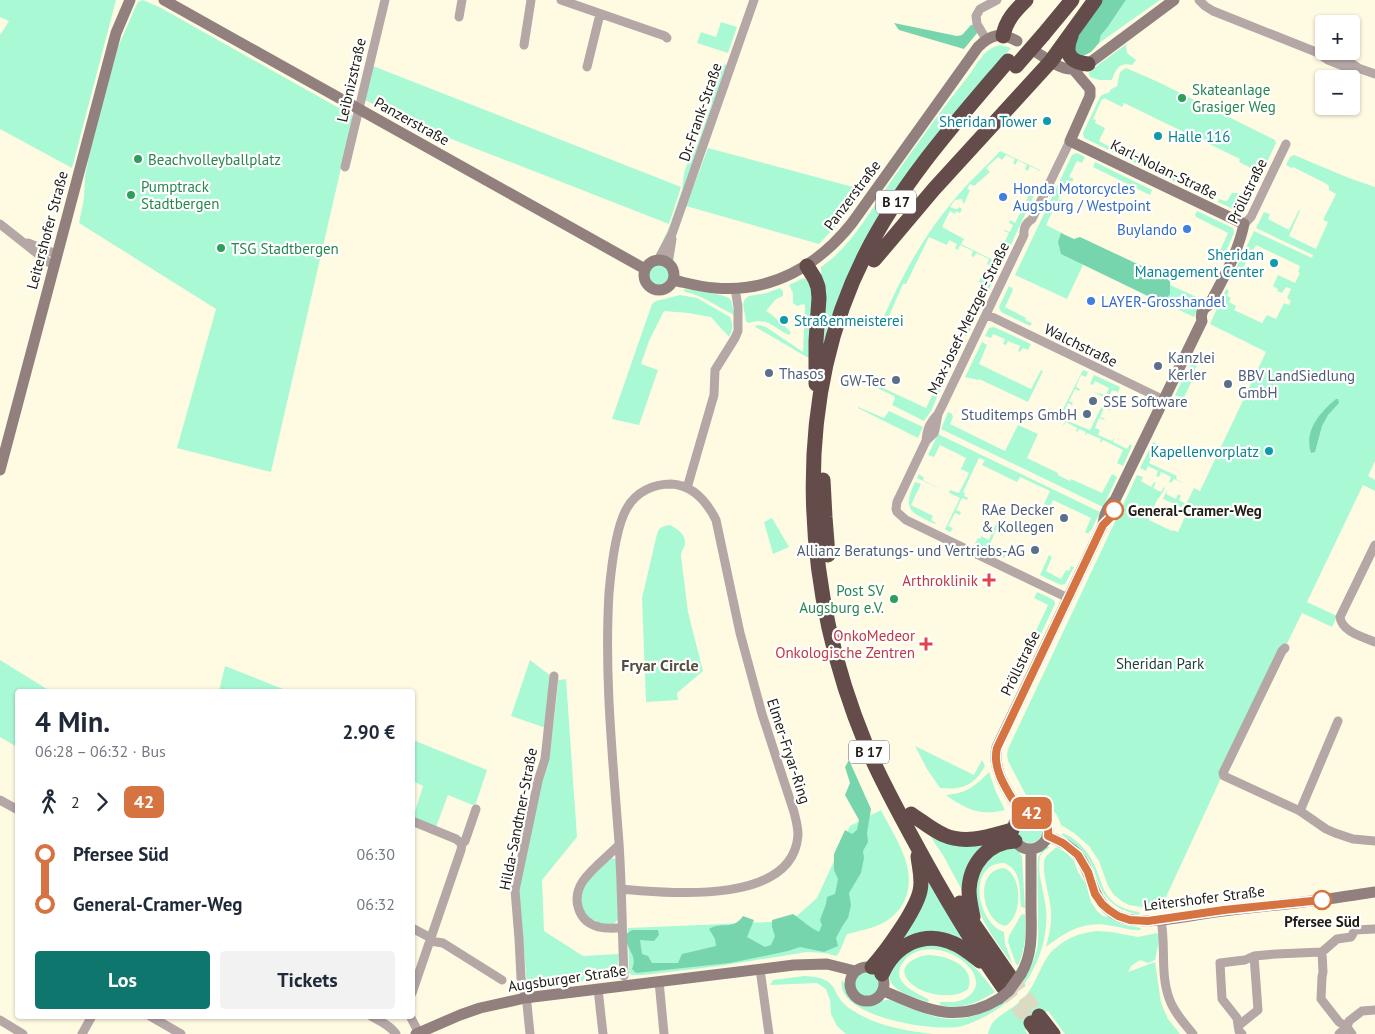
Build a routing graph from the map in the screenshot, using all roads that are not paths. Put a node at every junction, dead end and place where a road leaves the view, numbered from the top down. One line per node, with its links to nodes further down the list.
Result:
1 (130, 0): 35 (street, Leitershofer Straße)
2 (164, 0): 29 (street, Panzerstraße)
3 (385, 0): 29 (street, Leibnizstraße)
4 (462, 0): 16 (street)
5 (531, 0): 22 (street)
6 (561, 0): 15 (street)
7 (754, 0): 37 (street, Dr.-Frank-Straße)
8 (997, 0): 21 (street)
9 (1026, 0): 20 (highway)
10 (1059, 0): 17 (highway, B 17)
11 (1072, 0): 17 (highway, B 17)
12 (1095, 0): 18 (highway)
13 (1174, 0): 25 (street)
14 (1199, 0): 28 (street)
15 (600, 14): 19 (street); 26 (street)
16 (460, 17)
17 (1038, 32): 24 (highway, B 17, bridge)
18 (1072, 32): 25 (highway); 27 (highway)
19 (667, 38)
20 (1010, 38): 21 (street)
21 (986, 39): 38 (street, Panzerstraße)
22 (524, 44)
23 (1036, 52): 27 (street)
24 (1012, 64): 36 (highway, B 17); 43 (highway, B 17)
25 (1088, 64): 27 (street)
26 (587, 66)
27 (1062, 66): 30 (street, Max-Josef-Metzger-Straße); 36 (highway)
28 (1375, 74)
29 (358, 108): 32 (street, Leibnizstraße); 39 (street, Panzerstraße)
30 (1070, 141): 34 (street, Karl-Nolan-Straße); 42 (street, Max-Josef-Metzger-Straße)
31 (1286, 144): 34 (street, Pröllstraße)
32 (345, 166)
33 (0, 224): 35 (street)
34 (1244, 224): 44 (street, Pröllstraße)
35 (55, 259): 45 (street, Leitershofer Straße)
36 (874, 260): 43 (highway, B 17)
37 (663, 262): 39 (street); 40 (street)
38 (807, 266): 41 (street, Panzerstraße); 43 (highway)
39 (645, 269): 40 (street)
40 (673, 280): 41 (street, Panzerstraße)
41 (735, 288): 46 (street)
42 (986, 314): 44 (street, Walchstraße); 48 (street, Max-Josef-Metzger-Straße)
43 (825, 371): 57 (highway, B 17); 64 (highway, B 17)
44 (1164, 400): 48 (street, Pröllstraße)
45 (0, 470)
46 (687, 488): 65 (street); 67 (street, Elmer-Fryar-Ring)
47 (1375, 545): 49 (street)
48 (1068, 598): 58 (street, Pröllstraße)
49 (1375, 642)
50 (1285, 648): 56 (street)
51 (554, 676): 88 (street, Hilda-Sandtner-Straße)
52 (1338, 721): 56 (street)
53 (0, 800): 54 (street)
54 (15, 808)
55 (476, 809): 63 (street)
56 (1300, 811): 62 (street)
57 (911, 814): 60 (highway); 70 (highway, B 17)
58 (1022, 815): 60 (street); 61 (street)
59 (415, 822): 63 (street)
60 (1013, 835): 66 (street); 70 (highway)
61 (1048, 836): 66 (street); 69 (street, Leitershofer Straße)
62 (1375, 841)
63 (462, 844): 74 (street)
64 (916, 844): 77 (highway, B 17); 79 (highway)
65 (619, 845): 67 (street); 71 (street)
66 (1031, 849): 85 (street)
67 (621, 889): 71 (street)
68 (1375, 892): 69 (street, Leitershofer Straße)
69 (1161, 920): 108 (street)
70 (974, 926): 85 (highway, B 17)
71 (622, 928): 80 (street)
72 (1375, 929): 75 (street)
73 (415, 930): 74 (street)
74 (430, 940): 82 (street); 84 (street)
75 (1322, 952): 76 (street); 97 (street)
76 (1254, 956): 96 (street); 96 (street)
77 (990, 968): 79 (highway); 85 (highway, B 17)
78 (760, 969): 81 (street); 83 (street, Augsburger Straße); 106 (street)
79 (877, 970): 81 (street); 87 (street)
80 (624, 976)
81 (852, 977): 87 (street)
82 (502, 980)
83 (659, 981): 86 (street, Augsburger Straße); 105 (street)
84 (415, 984)
85 (1009, 984): 87 (street)
86 (598, 989): 88 (street, Augsburger Straße); 104 (street)
87 (884, 990)
88 (526, 998): 98 (street, Augsburger Straße); 103 (street, Hilda-Sandtner-Straße)
89 (1375, 1010): 97 (street)
90 (90, 1019): 100 (street)
91 (155, 1019): 101 (street)
92 (376, 1019): 102 (street)
93 (411, 1019): 98 (street)
94 (0, 1020): 99 (street)
95 (1036, 1024): 107 (highway)
96 (1240, 1030)
97 (1349, 1031): 109 (street)
98 (418, 1033)
99 (24, 1034)
100 (82, 1034)
101 (181, 1034)
102 (396, 1034)
103 (530, 1034)
104 (603, 1034)
105 (664, 1034)
106 (769, 1034)
107 (1053, 1034)
108 (1193, 1034)
109 (1339, 1034)

